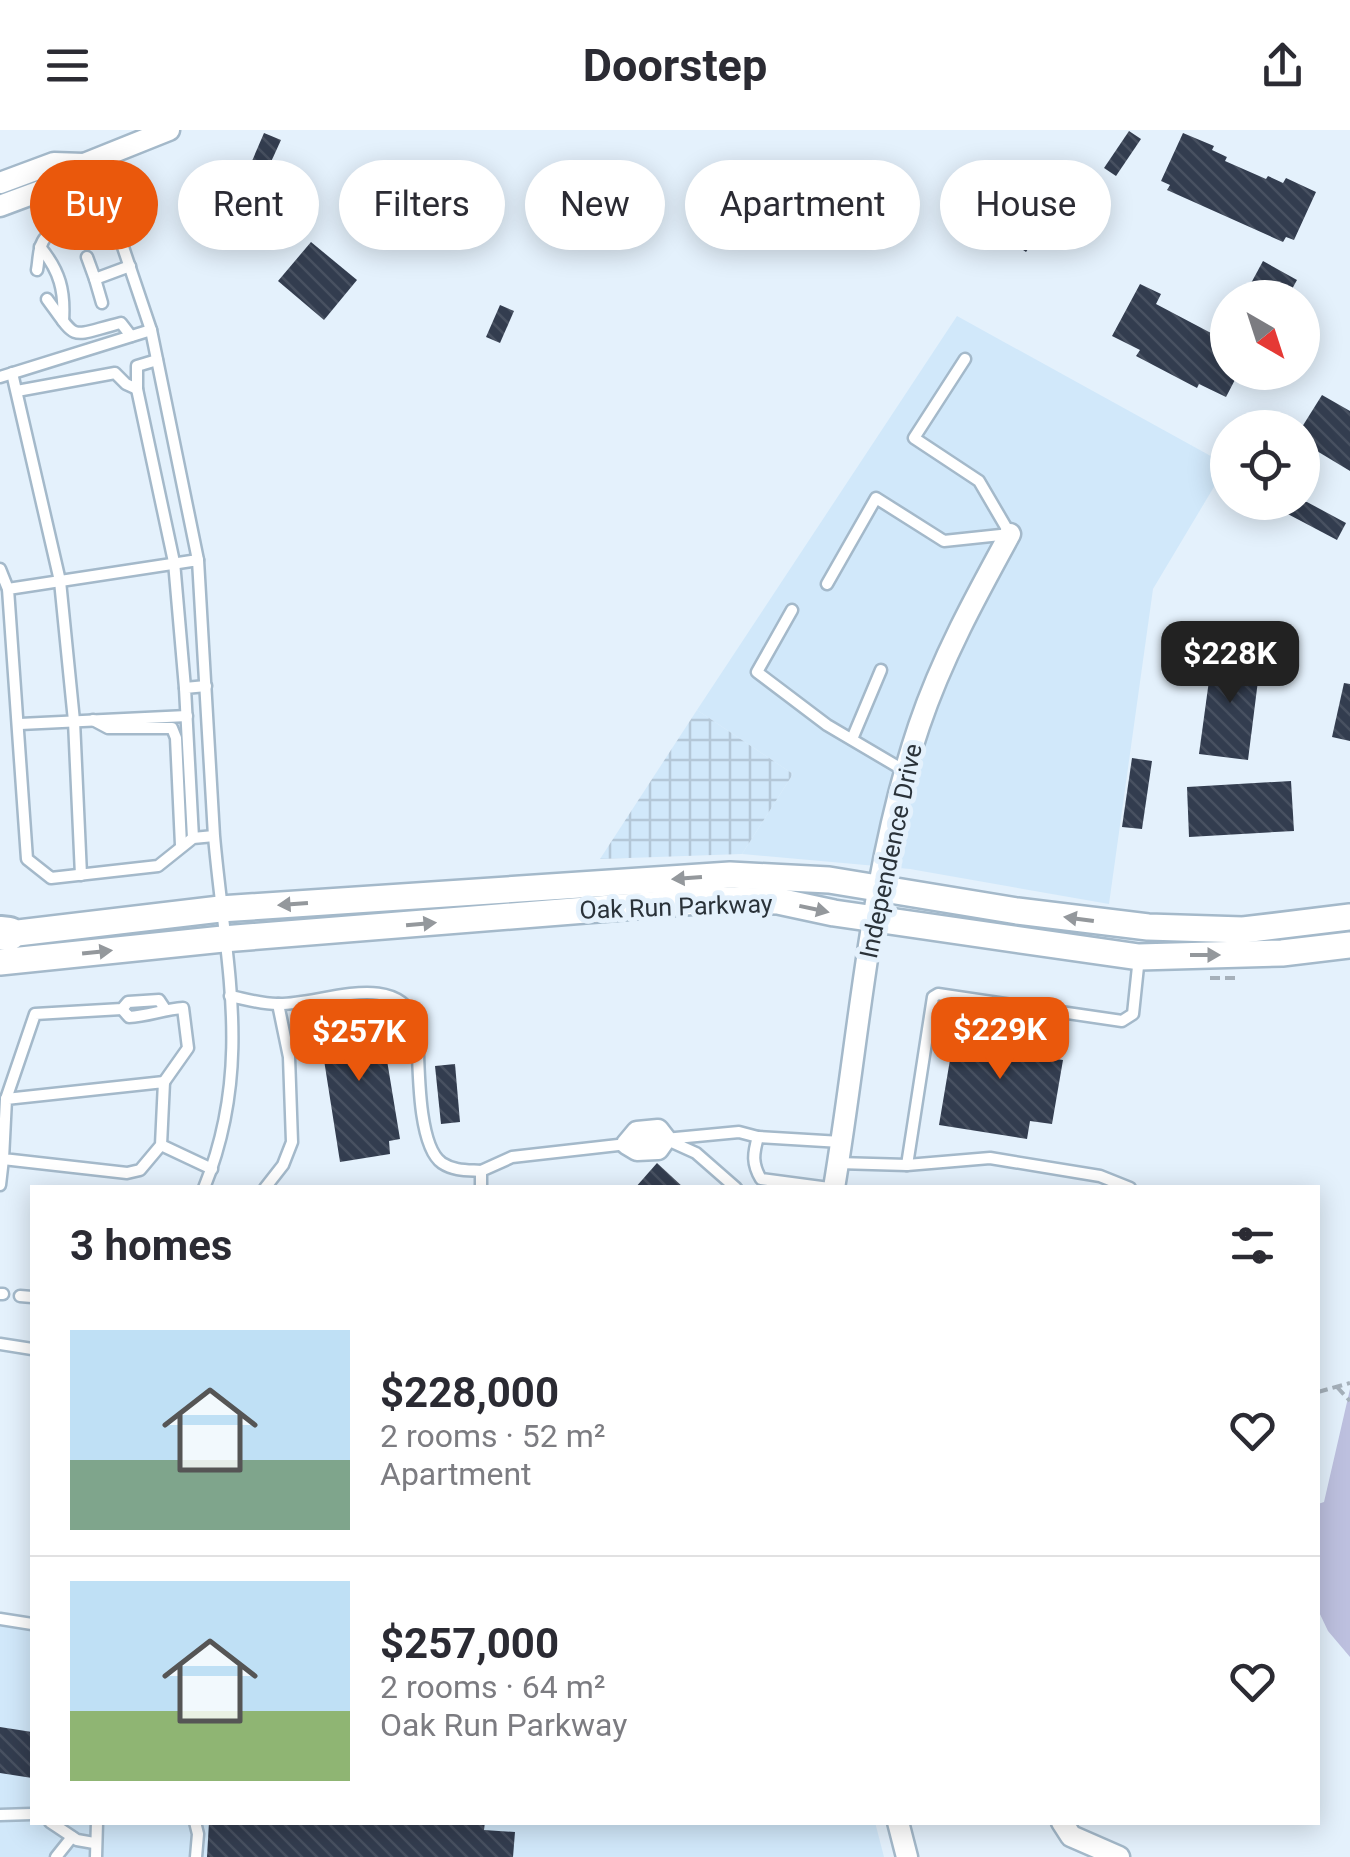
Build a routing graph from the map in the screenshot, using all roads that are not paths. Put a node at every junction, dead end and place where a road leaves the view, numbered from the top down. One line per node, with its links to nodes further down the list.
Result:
1 (168, 130): 2 (street)
2 (94, 160)
3 (30, 171): 4 (street)
4 (0, 183)
5 (30, 195): 6 (street)
6 (0, 206)
7 (40, 250): 12 (lane)
8 (42, 250): 16 (lane)
9 (125, 250): 11 (lane)
10 (87, 257): 13 (lane)
11 (130, 266): 13 (lane); 17 (lane)
12 (37, 270)
13 (94, 279): 15 (lane)
14 (47, 300): 16 (lane)
15 (102, 303)
16 (63, 322): 18 (lane)
17 (150, 330): 18 (lane); 20 (lane)
18 (131, 336): 21 (lane)
19 (965, 359): 25 (lane)
20 (157, 360): 23 (lane); 26 (lane)
21 (12, 373): 22 (lane); 24 (lane)
22 (0, 377)
23 (137, 388): 24 (lane); 27 (lane)
24 (16, 390): 29 (lane)
25 (1010, 534): 30 (lane); 41 (street, Independence Drive)
26 (198, 560): 27 (lane); 34 (lane)
27 (174, 562): 29 (lane); 35 (lane)
28 (0, 569): 31 (lane)
29 (60, 581): 31 (lane); 38 (lane)
30 (827, 584)
31 (8, 590): 39 (lane)
32 (792, 610): 40 (lane)
33 (881, 670): 40 (lane)
34 (206, 686): 35 (lane); 42 (lane)
35 (185, 688): 36 (lane)
36 (187, 716): 37 (lane); 43 (lane)
37 (93, 720): 38 (lane); 44 (lane)
38 (74, 721): 39 (lane); 45 (lane)
39 (20, 724): 45 (lane)
40 (852, 738): 41 (lane)
41 (906, 772): 46 (street, Independence Drive)
42 (214, 836): 43 (lane); 47 (lane)
43 (194, 838): 44 (lane)
44 (181, 845): 45 (lane)
45 (81, 874)
46 (878, 888): 47 (street, Oak Run Parkway, one-way to 47); 48 (street, Oak Run Parkway, one-way to 46); 49 (street, Independence Drive)
47 (220, 908): 50 (lane); 51 (street, Oak Run Parkway)
48 (1350, 917)
49 (874, 918): 50 (street, Oak Run Parkway, one-way to 49); 53 (street, Oak Run Parkway); 62 (street, Independence Drive)
50 (224, 939): 51 (street, Oak Run Parkway, one-way to 50); 54 (lane)
51 (2, 941)
52 (1350, 945): 53 (street, Oak Run Parkway, one-way to 52)
53 (1139, 957): 64 (lane)
54 (230, 996): 55 (lane); 65 (lane)
55 (278, 1004): 66 (lane); 72 (lane)
56 (164, 1082): 57 (lane); 57 (lane); 61 (lane)
57 (6, 1099): 63 (lane)
58 (758, 1137): 59 (lane); 62 (lane); 68 (lane)
59 (665, 1139): 60 (street); 74 (lane)
60 (627, 1144): 66 (lane)
61 (161, 1145): 65 (lane); 67 (lane)
62 (840, 1153): 64 (lane); 76 (street, Independence Drive)
63 (2, 1159): 67 (lane); 69 (lane)
64 (907, 1165): 77 (lane)
65 (212, 1169): 71 (lane)
66 (481, 1171): 73 (lane)
67 (127, 1173): 70 (lane)
68 (761, 1183): 75 (lane)
69 (0, 1185)
70 (127, 1185)
71 (205, 1185)
72 (267, 1185)
73 (482, 1185)
74 (732, 1185)
75 (789, 1185)
76 (833, 1185)
77 (1122, 1185)
78 (20, 1296): 79 (lane)
79 (30, 1297)
80 (0, 1344): 81 (lane)
81 (30, 1349)
82 (0, 1618): 83 (lane)
83 (30, 1624)
84 (30, 1814): 85 (lane)
85 (0, 1815)
86 (54, 1825): 91 (lane)
87 (96, 1825): 92 (lane)
88 (196, 1825): 95 (lane)
89 (899, 1825): 96 (street)
90 (1064, 1825): 97 (street)
91 (72, 1837): 92 (lane); 93 (lane)
92 (94, 1843): 94 (lane)
93 (56, 1857)
94 (96, 1857)
95 (196, 1857)
96 (907, 1857)
97 (1119, 1857)

